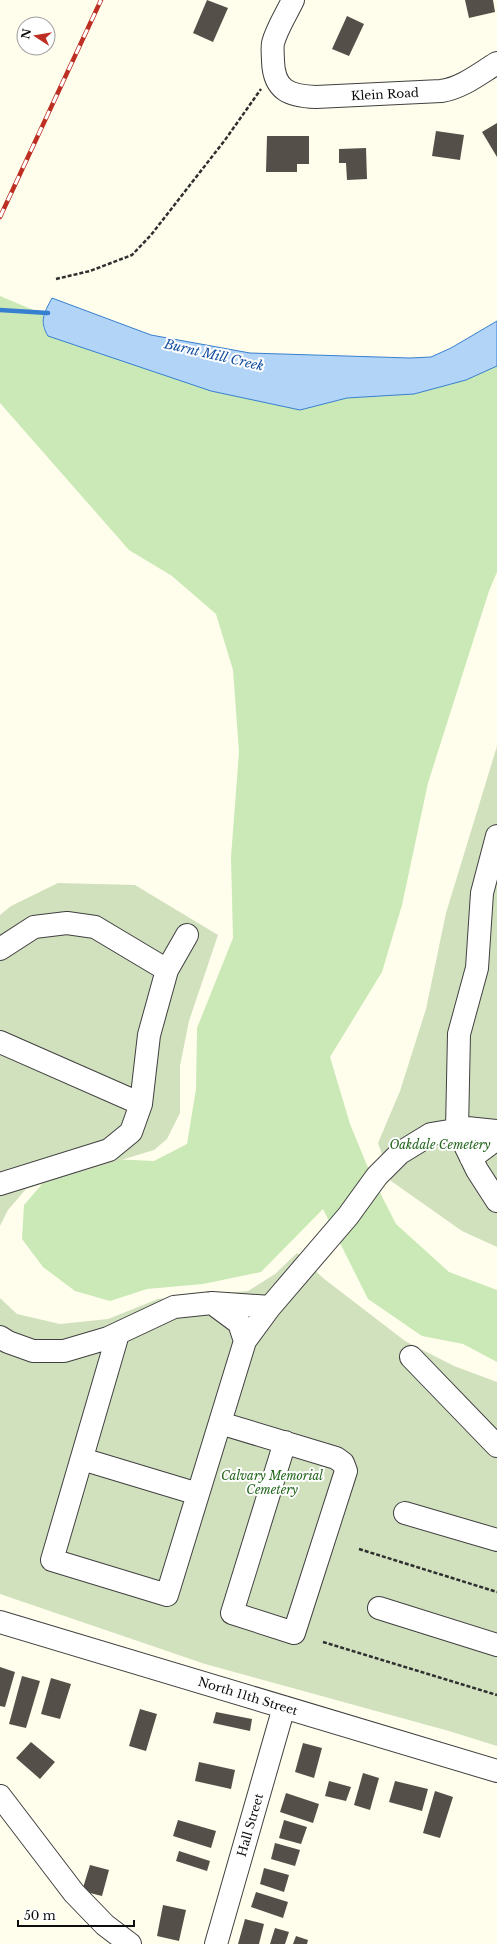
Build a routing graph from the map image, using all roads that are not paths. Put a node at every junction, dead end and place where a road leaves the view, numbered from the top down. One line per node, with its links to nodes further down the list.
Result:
1 (293, 0): 2 (street, Klein Road)
2 (497, 63)
3 (497, 836): 9 (street)
4 (187, 935): 6 (street)
5 (0, 949): 6 (street)
6 (167, 970): 8 (street)
7 (0, 1042): 8 (street)
8 (141, 1104): 13 (street)
9 (457, 1129): 10 (street); 12 (street); 16 (street)
10 (497, 1131)
11 (497, 1139): 12 (street)
12 (471, 1158): 14 (street)
13 (0, 1184)
14 (495, 1196)
15 (212, 1303): 16 (street); 17 (street); 19 (street)
16 (270, 1307): 19 (street)
17 (118, 1334): 18 (street); 24 (street)
18 (0, 1337)
19 (245, 1341): 21 (street)
20 (411, 1357): 23 (street)
21 (220, 1423): 22 (street); 25 (street)
22 (285, 1442): 22 (street)
23 (497, 1446)
24 (82, 1460): 25 (street); 25 (street)
25 (198, 1494)
26 (405, 1513): 27 (street)
27 (497, 1540)
28 (379, 1608): 30 (street)
29 (0, 1622): 31 (street, North 11th Street)
30 (497, 1645)
31 (284, 1707): 32 (street, North 11th Street); 35 (street, Hall Street)
32 (497, 1770)
33 (0, 1796): 34 (street)
34 (130, 1944)
35 (216, 1944)

